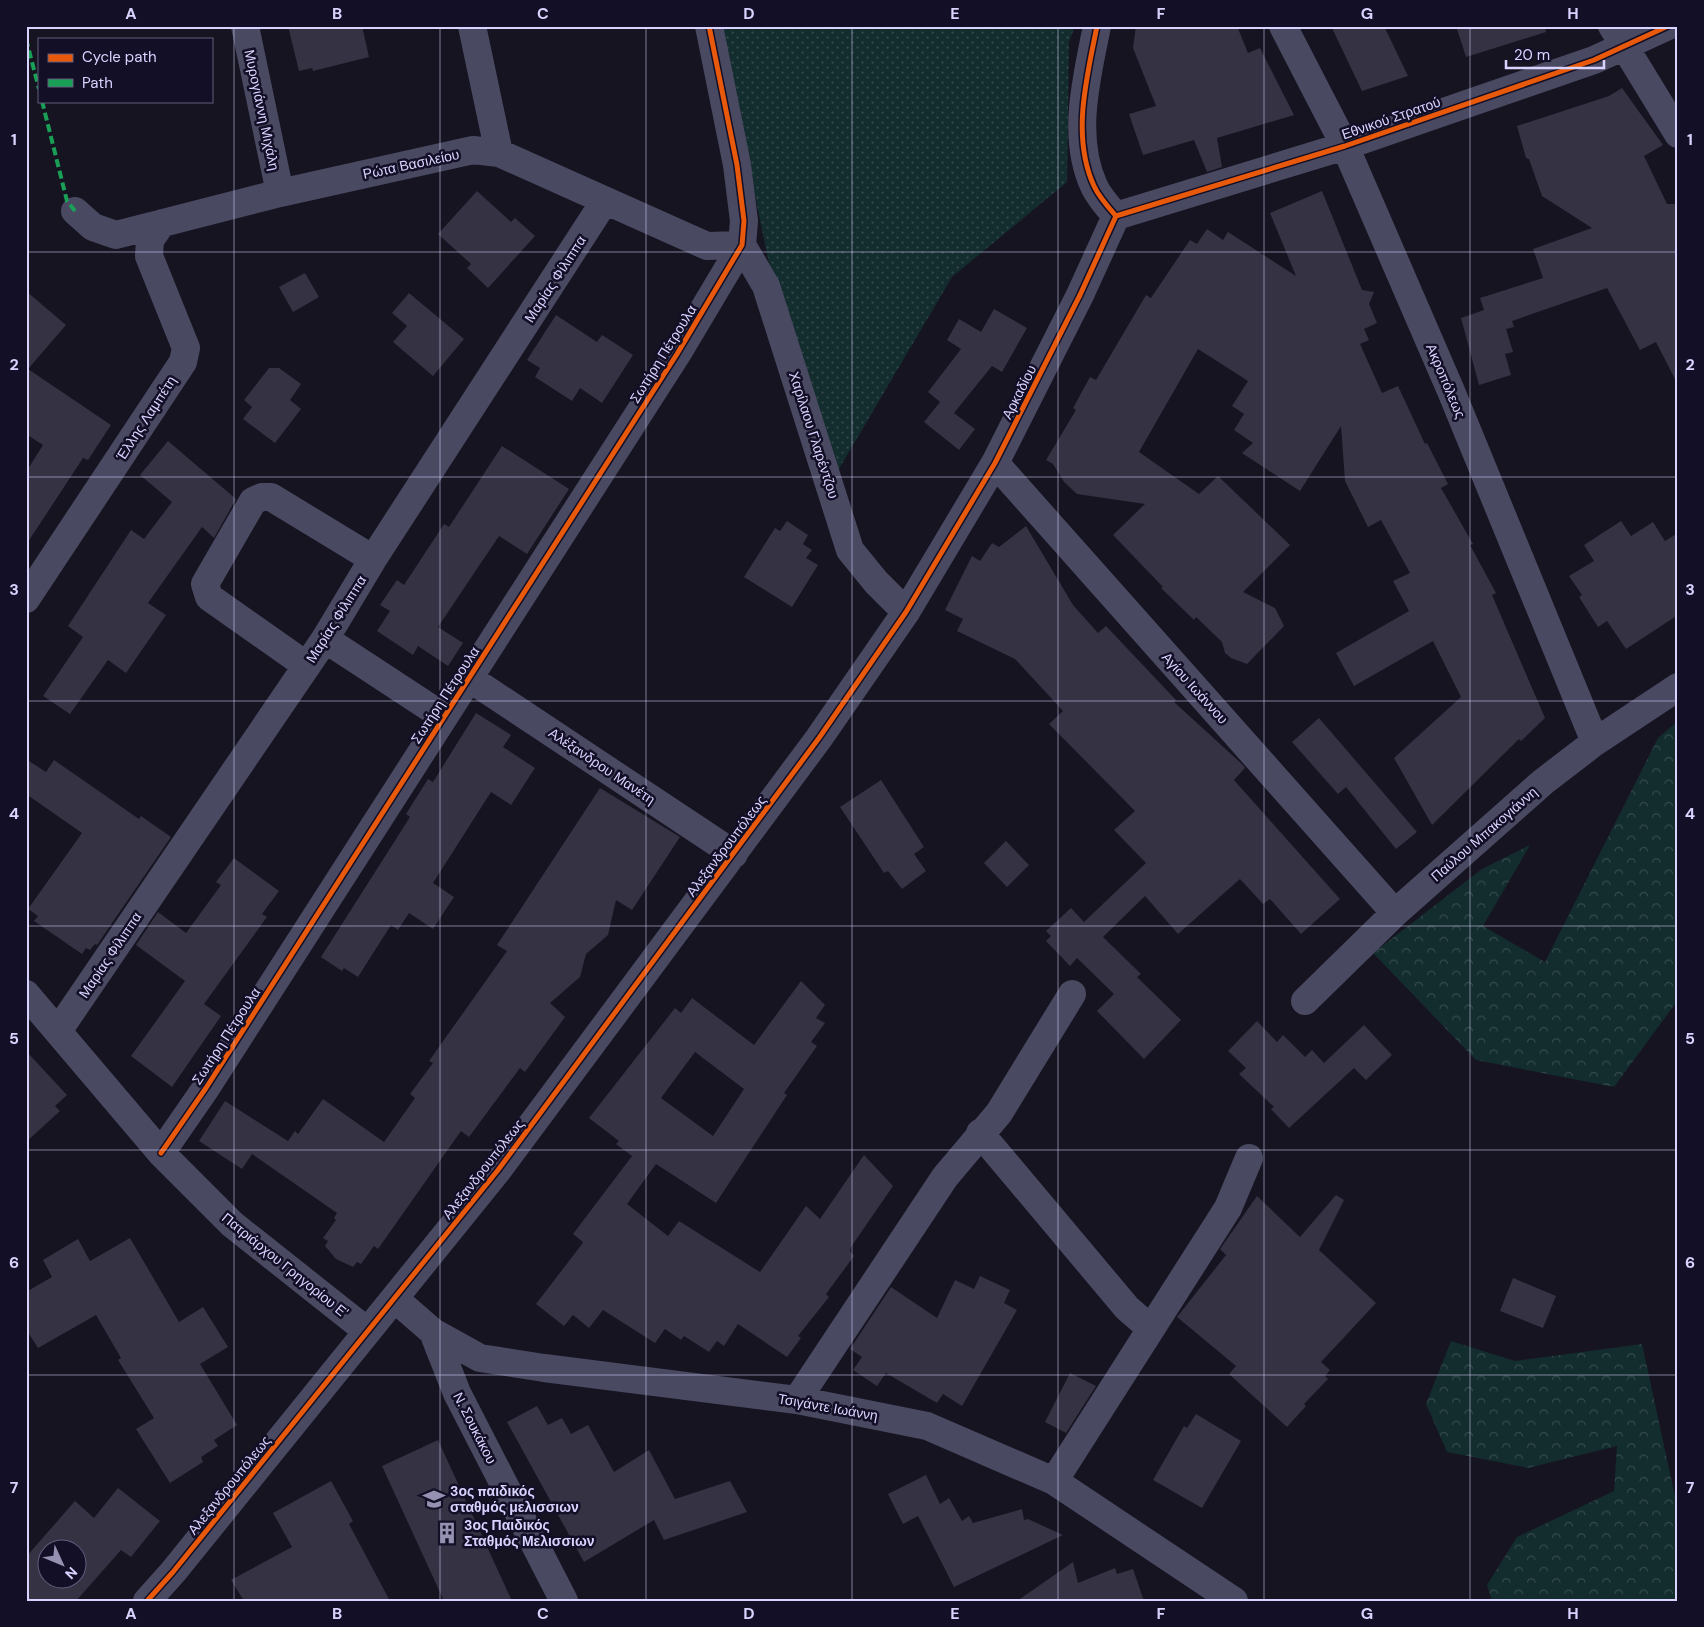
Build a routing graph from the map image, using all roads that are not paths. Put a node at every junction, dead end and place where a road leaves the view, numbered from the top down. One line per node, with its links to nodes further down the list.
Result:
1 (245, 26): 11 (street, Μυρογιάννη Μιχάλη)
2 (472, 26): 10 (street)
3 (708, 26): 16 (street)
4 (1097, 26): 14 (street)
5 (1282, 26): 9 (street, Ακροπόλεως)
6 (1668, 26): 7 (street, Εθνικού Στρατού)
7 (1618, 37): 8 (street); 9 (street, Εθνικού Στρατού)
8 (1678, 134)
9 (1344, 146): 14 (street, Εθνικού Στρατού); 27 (street, Ακροπόλεως)
10 (498, 153): 11 (street, Ρώτα Βασιλείου); 12 (street, Ρώτα Βασιλείου)
11 (280, 193): 15 (street, Ρώτα Βασιλείου)
12 (604, 202): 16 (street, Ρώτα Βασιλείου); 18 (street, Μαρίας Φίλιππα)
13 (76, 211): 15 (street, Ρώτα Βασιλείου)
14 (1116, 216): 17 (street, Αρκαδίου)
15 (162, 223): 19 (street, Έλλης Λαμπέτη)
16 (742, 246): 20 (street, Χαρίλαου Γλαρέντζου); 23 (street, Σωτήρη Πέτρουλα)
17 (995, 463): 20 (street, Αρκαδίου); 29 (street, Αγίου Ιωάννου)
18 (373, 559): 21 (street, Μαρίας Φίλιππα); 22 (street)
19 (26, 599)
20 (906, 612): 26 (street, Αρκαδίου)
21 (325, 638): 22 (street, Μαρίας Φίλιππα); 25 (street)
22 (307, 666): 33 (street, Μαρίας Φίλιππα)
23 (469, 678): 25 (street, Σωτήρη Πέτρουλα); 28 (street, Αλέξανδρου Μανέτη)
24 (1678, 687): 27 (street, Παύλου Μπακογιάννη)
25 (444, 717): 35 (street, Σωτήρη Πέτρουλα)
26 (819, 738): 28 (street, Αλεξανδρουπόλεως)
27 (1595, 742): 29 (street, Παύλου Μπακογιάννη)
28 (734, 854): 37 (street, Αλεξανδρουπόλεως)
29 (1395, 913): 32 (street, Παύλου Μπακογιάννη)
30 (26, 994): 33 (street, Πατριάρχου Γρηγορίου Ε')
31 (1072, 994): 34 (street)
32 (1305, 1001)
33 (58, 1031): 35 (street, Πατριάρχου Γρηγορίου Ε')
34 (980, 1133): 38 (street); 41 (street)
35 (161, 1153): 39 (street, Πατριάρχου Γρηγορίου Ε')
36 (1249, 1158): 38 (street)
37 (395, 1299): 39 (street, Αλεξανδρουπόλεως); 40 (street, Τσιγάντε Ιωάννη)
38 (1150, 1328): 42 (street)
39 (367, 1331): 43 (street, Αλεξανδρουπόλεως)
40 (433, 1332): 41 (street, Τσιγάντε Ιωάννη); 44 (street, Ν. Σουκάκου)
41 (797, 1400): 42 (street, Τσιγάντε Ιωάννη)
42 (1054, 1481): 45 (street, Τσιγάντε Ιωάννη)
43 (147, 1601)
44 (564, 1601)
45 (1234, 1601)

